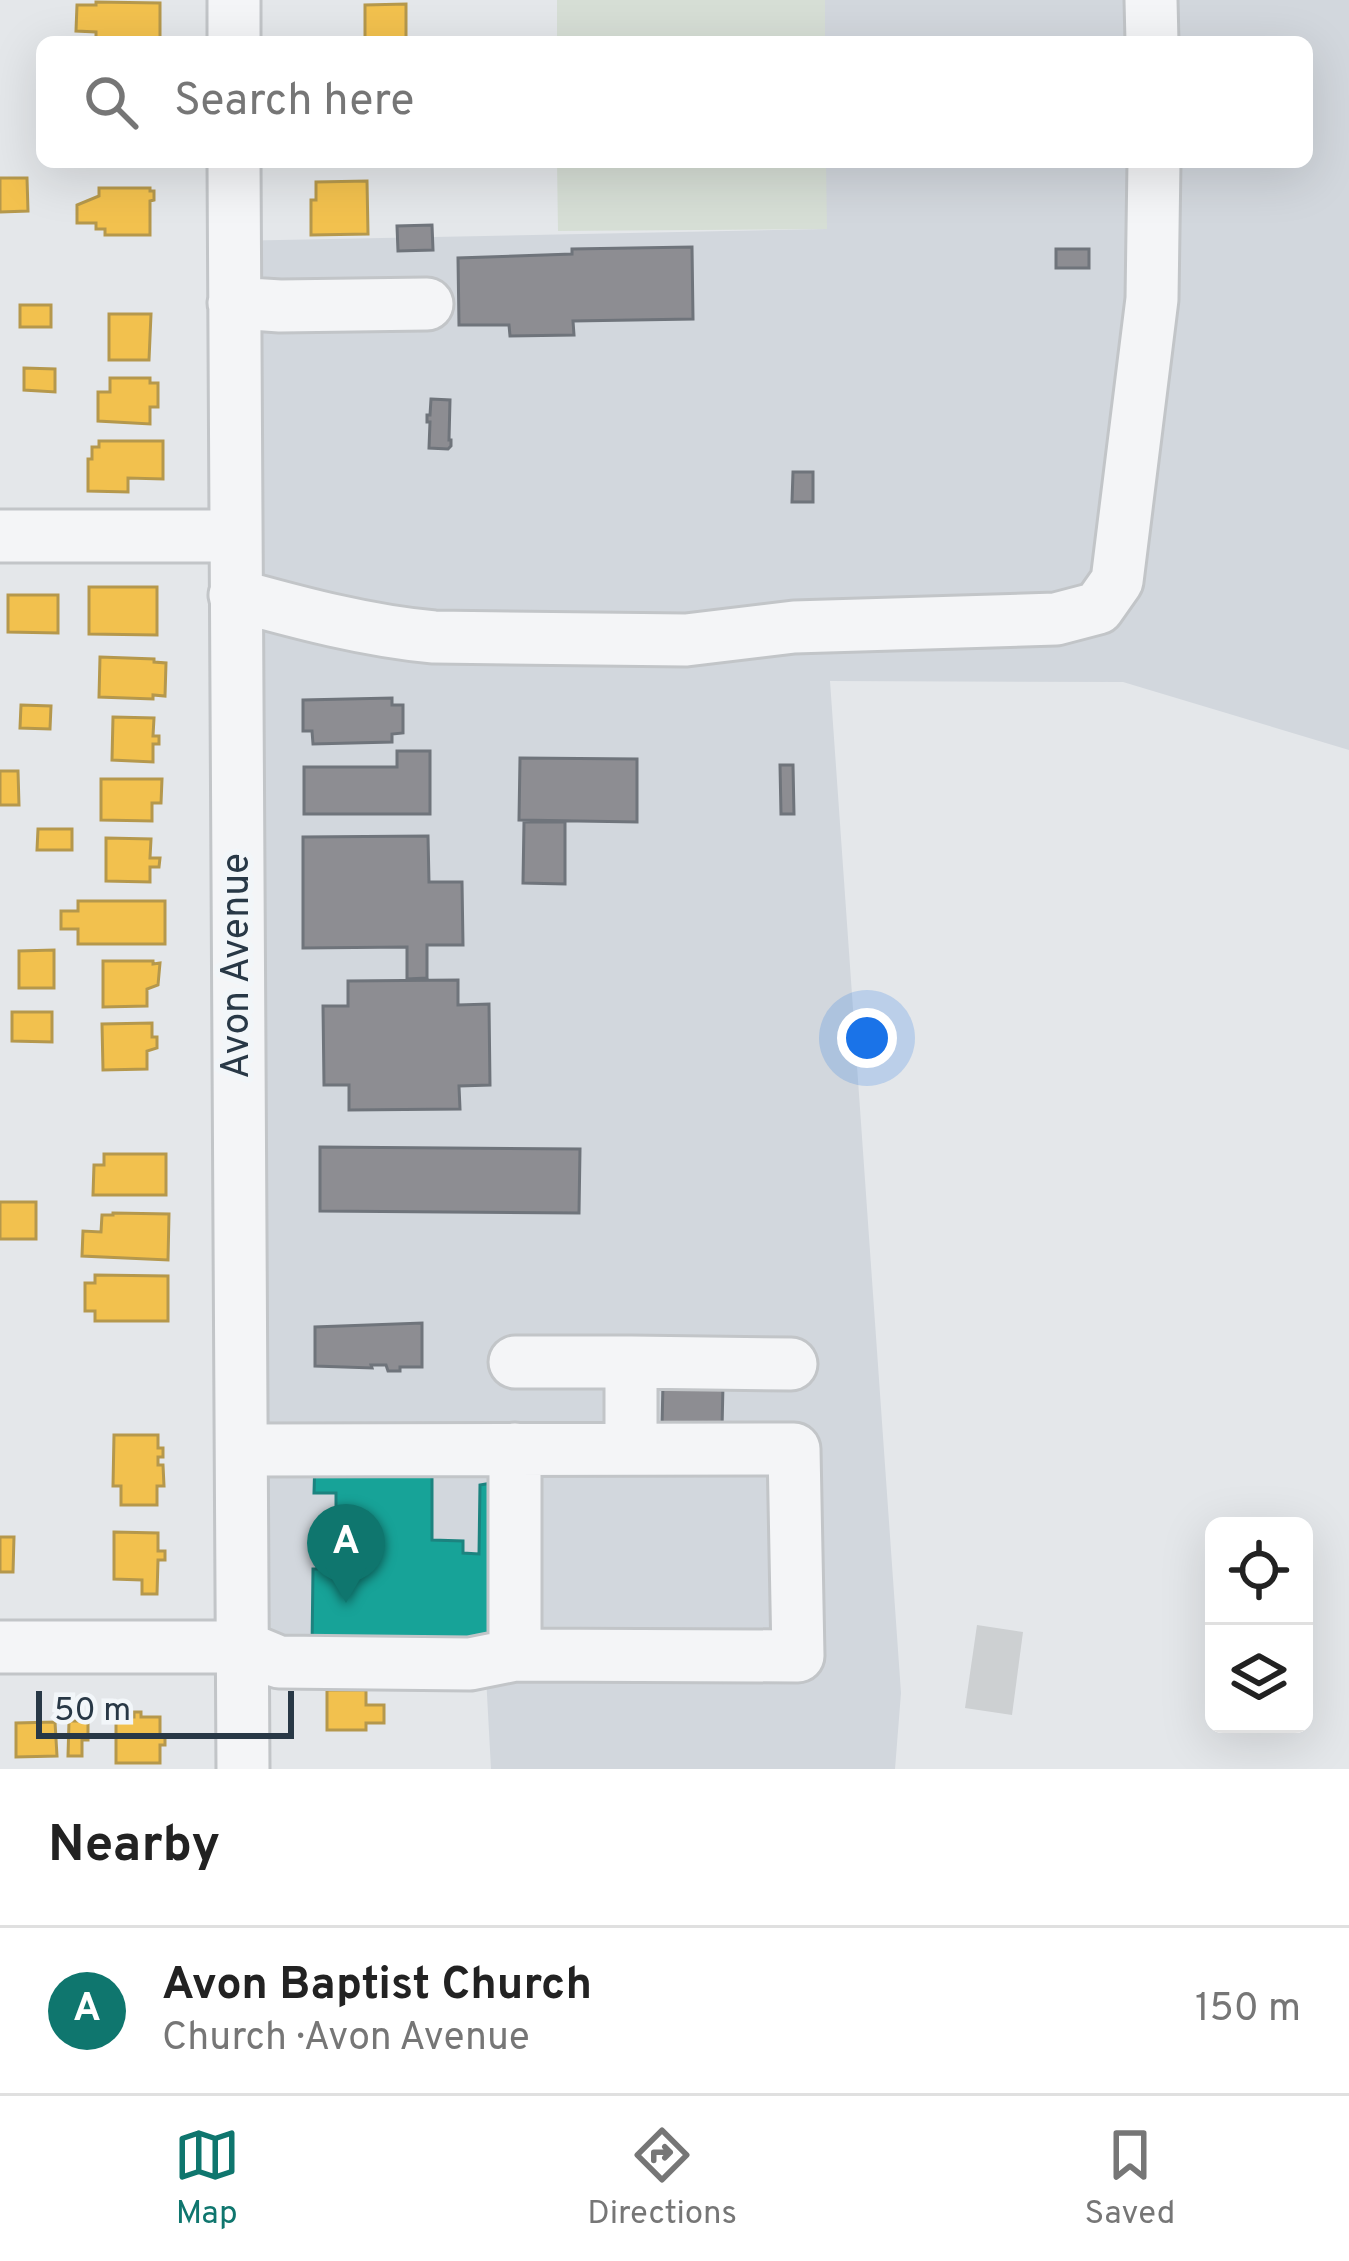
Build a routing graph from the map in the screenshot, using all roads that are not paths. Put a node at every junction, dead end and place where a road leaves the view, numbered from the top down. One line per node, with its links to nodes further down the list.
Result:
1 (234, 0): 3 (street)
2 (1151, 0): 4 (street)
3 (234, 36)
4 (1152, 36)
5 (234, 168): 7 (street, Avon Avenue)
6 (1154, 168): 11 (street)
7 (234, 303): 8 (street); 10 (street, Avon Avenue)
8 (427, 304)
9 (0, 536): 10 (street)
10 (235, 536): 11 (street, Avon Avenue)
11 (235, 595): 17 (street, Avon Avenue)
12 (514, 1362): 13 (street)
13 (631, 1362): 14 (street); 16 (street)
14 (791, 1364)
15 (515, 1449): 16 (street); 17 (street); 20 (street)
16 (631, 1449): 20 (street)
17 (242, 1450): 18 (street, Avon Avenue)
18 (243, 1647): 19 (street); 20 (street); 21 (street, Avon Avenue)
19 (0, 1648)
20 (515, 1655)
21 (243, 1769)

